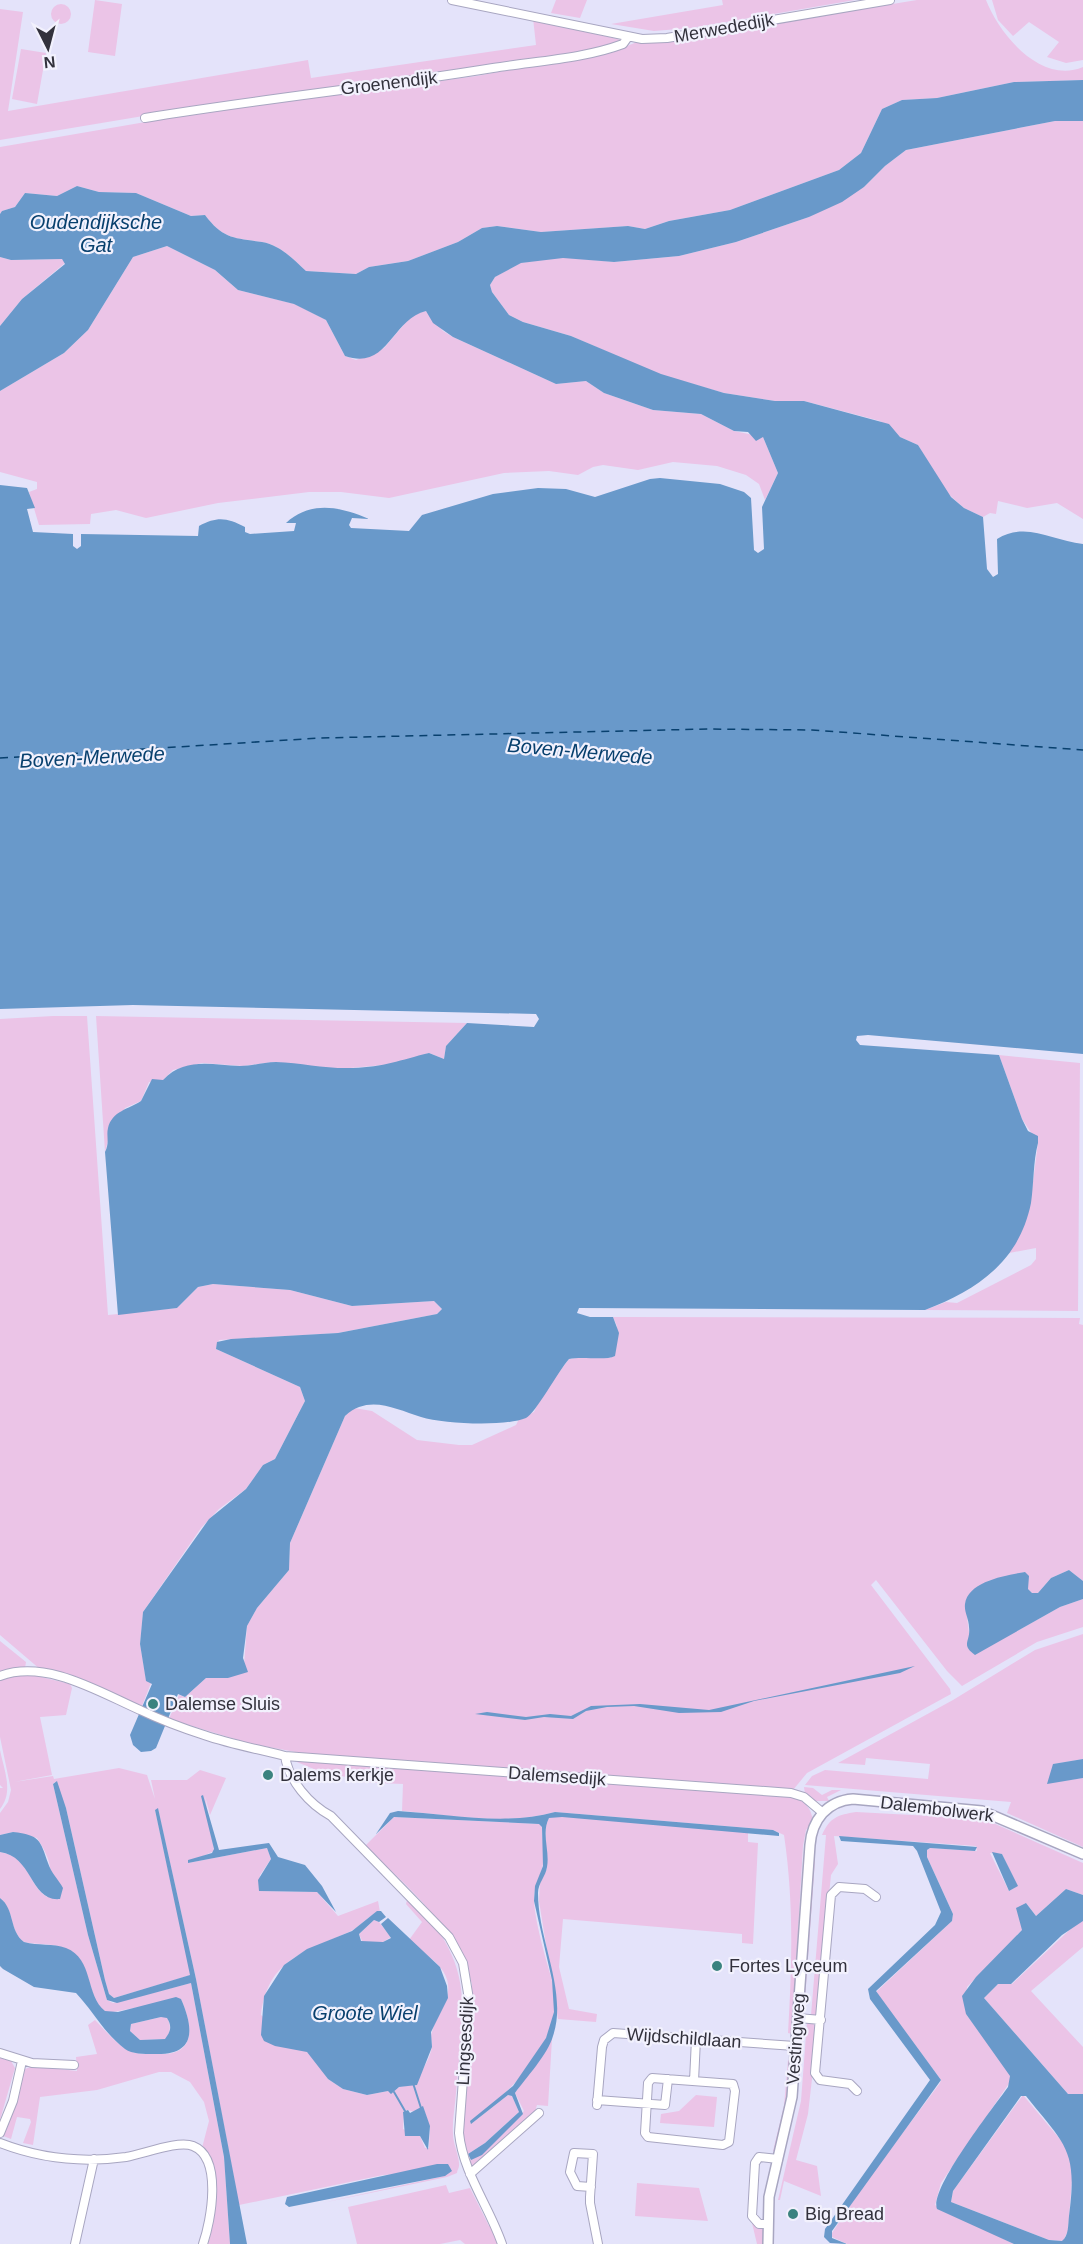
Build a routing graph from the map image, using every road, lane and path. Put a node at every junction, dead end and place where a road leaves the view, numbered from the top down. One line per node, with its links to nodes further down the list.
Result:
1 (452, 0): 3 (street, Merwededijk)
2 (890, 0): 3 (street, Merwededijk)
3 (628, 37): 4 (street, Groenendijk)
4 (145, 118)
5 (0, 1676): 6 (street)
6 (285, 1756): 7 (street, Dalemsedijk); 26 (street, Lingsesdijk)
7 (823, 1813): 8 (street, Dalembolwerk); 10 (street, Vestingweg)
8 (1083, 1854)
9 (876, 1897): 11 (street)
10 (798, 2018): 11 (street); 13 (street, Vestingweg)
11 (821, 2020): 19 (street)
12 (696, 2039): 13 (street, Wijdschildlaan); 18 (street); 20 (street, Wijdschildlaan)
13 (795, 2046): 25 (street, Vestingweg)
14 (0, 2053): 15 (street)
15 (22, 2061): 16 (street); 22 (street)
16 (74, 2065)
17 (668, 2079): 18 (street); 20 (street); 20 (street)
18 (694, 2081): 20 (street)
19 (857, 2091)
20 (647, 2104)
21 (539, 2113): 26 (street)
22 (0, 2133)
23 (0, 2143): 24 (street)
24 (94, 2159): 29 (street); 30 (street)
25 (778, 2159): 28 (street, Vestingweg); 28 (street)
26 (470, 2174): 31 (street, Lingsesdijk)
27 (591, 2187): 27 (street); 32 (street)
28 (767, 2224): 33 (street, Vestingweg)
29 (75, 2244)
30 (203, 2244)
31 (502, 2244)
32 (598, 2244)
33 (768, 2244)

